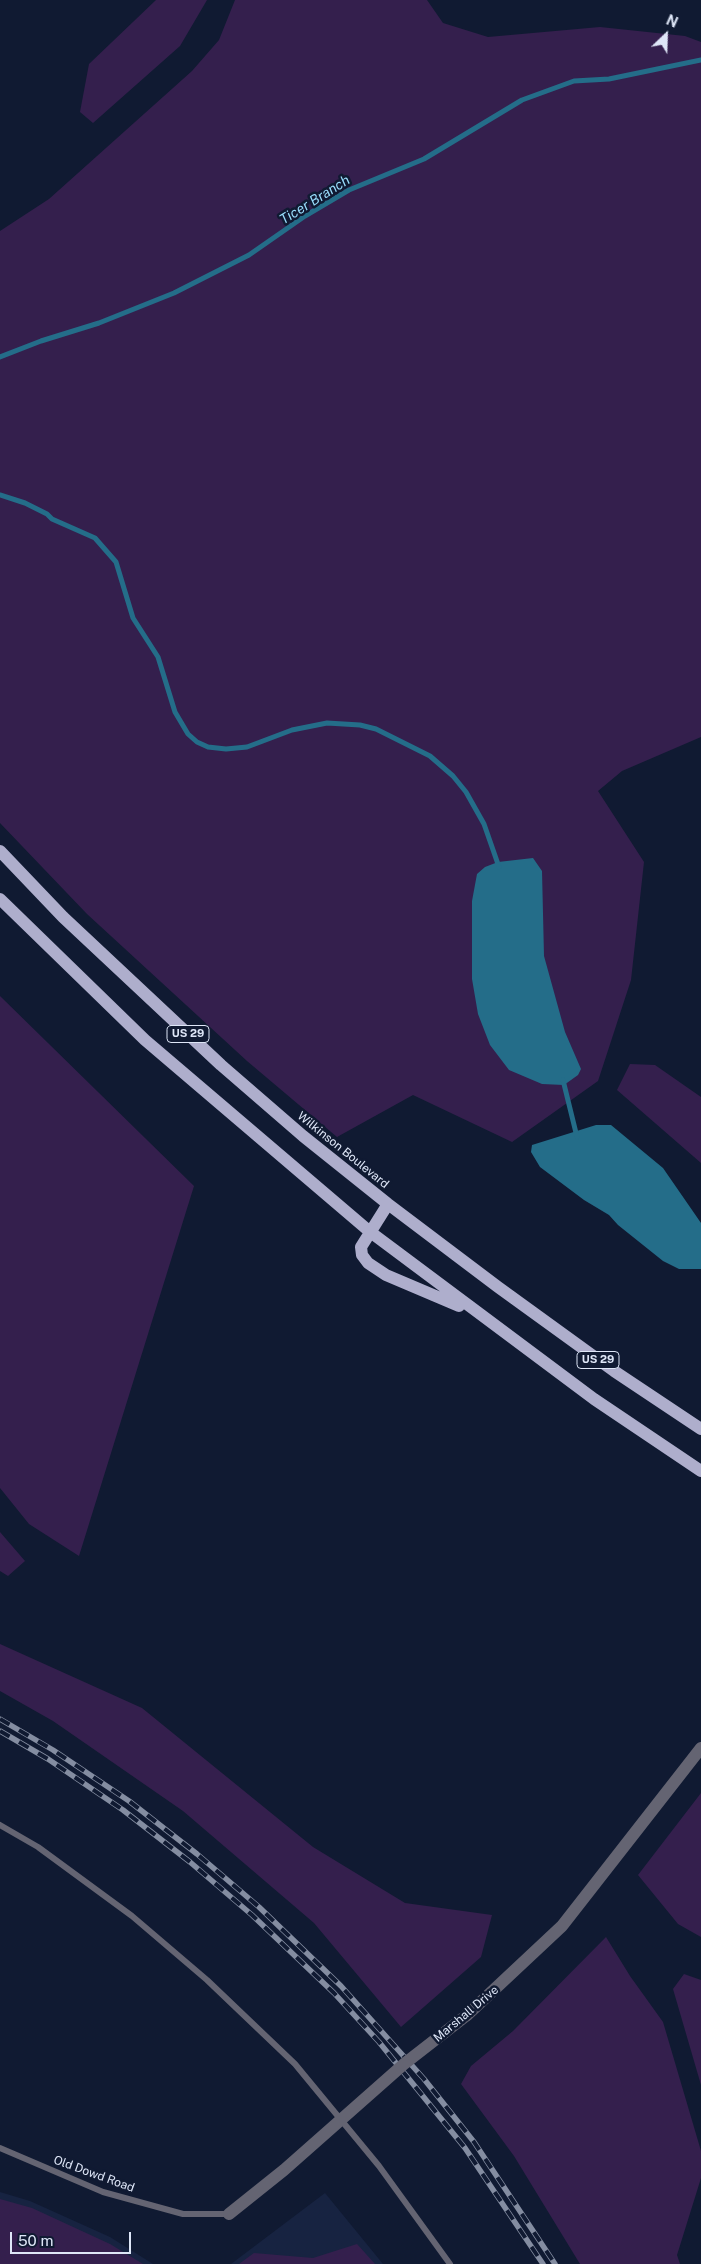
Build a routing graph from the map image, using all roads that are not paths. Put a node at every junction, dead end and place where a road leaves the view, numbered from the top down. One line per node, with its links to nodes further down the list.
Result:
1 (0, 852): 3 (main road, Wilkinson Boulevard / US 29)
2 (0, 899): 4 (main road, US 29)
3 (388, 1204): 4 (main road); 6 (main road, Wilkinson Boulevard / US 29)
4 (369, 1230): 5 (main road, US 29); 5 (main road)
5 (478, 1314): 7 (main road, US 29)
6 (701, 1430)
7 (701, 1471)
8 (701, 1748): 12 (street, Marshall Drive, bridge)
9 (0, 1824): 13 (lane)
10 (0, 2148): 11 (lane, Old Dowd Road)
11 (183, 2214): 12 (lane, Marshall Drive)
12 (229, 2214)
13 (450, 2264)

